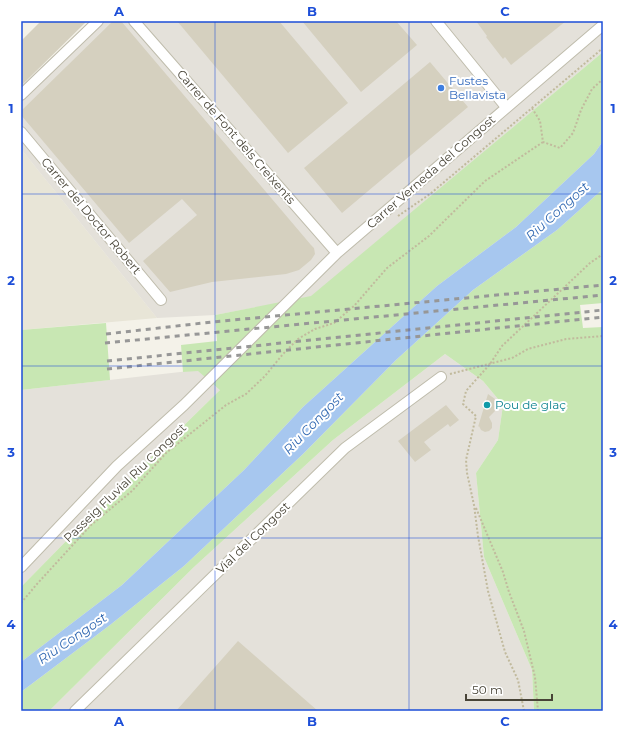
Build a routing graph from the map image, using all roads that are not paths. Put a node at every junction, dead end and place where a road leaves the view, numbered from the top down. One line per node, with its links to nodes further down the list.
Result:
1 (98, 21): 5 (street)
2 (134, 21): 8 (street, Carrer de Font dels Creixents)
3 (436, 21): 6 (street)
4 (603, 25): 6 (street, Carrer Verneda del Congost)
5 (21, 95)
6 (506, 107): 8 (street, Carrer Verneda del Congost)
7 (21, 132): 9 (street, Carrer del Doctor Robert)
8 (338, 253): 11 (street, Carrer Verneda del Congost)
9 (162, 300)
10 (441, 377): 12 (street, Vial del Congost)
11 (21, 567)
12 (75, 711)

